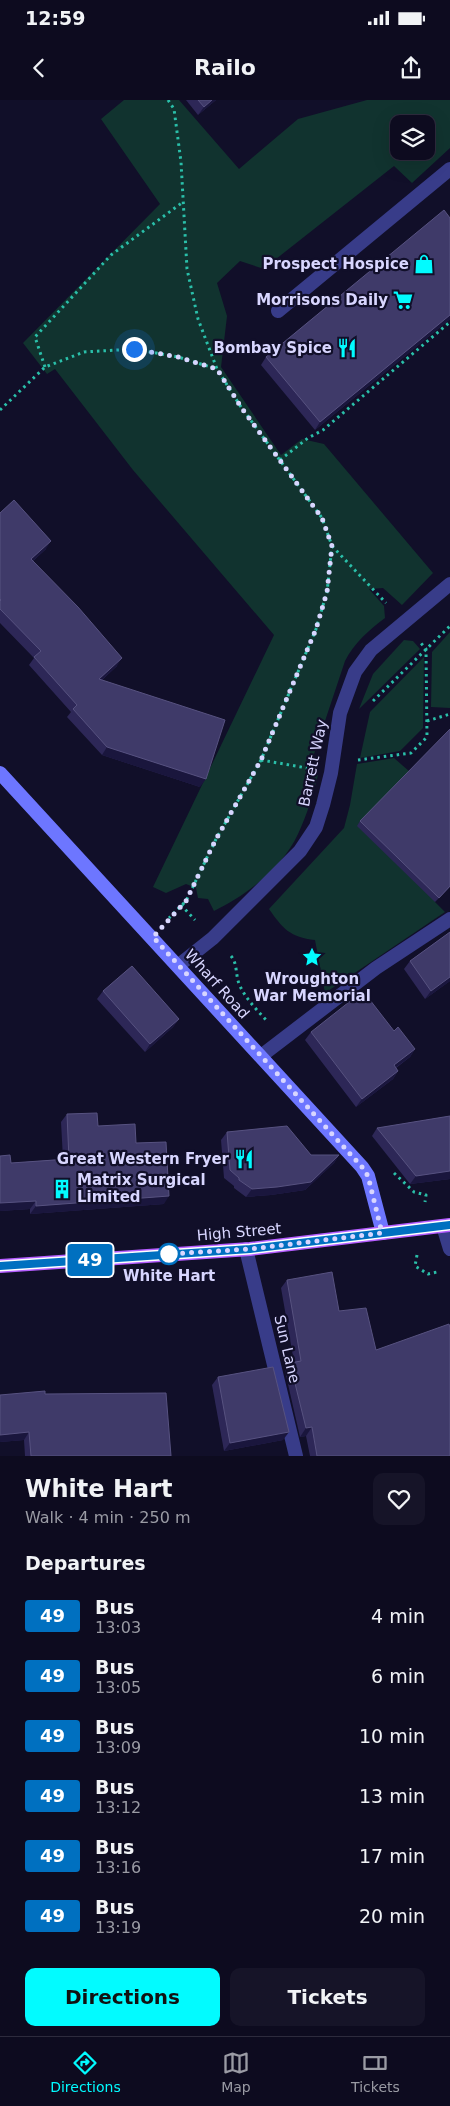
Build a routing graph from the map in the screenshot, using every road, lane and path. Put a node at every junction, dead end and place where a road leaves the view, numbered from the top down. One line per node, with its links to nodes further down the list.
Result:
1 (168, 100): 3 (path)
2 (450, 169): 4 (street)
3 (183, 202): 6 (path); 7 (path)
4 (278, 311)
5 (450, 322): 9 (path)
6 (45, 367): 7 (path); 8 (path)
7 (217, 369): 9 (path)
8 (0, 410)
9 (280, 460): 10 (path)
10 (332, 546): 12 (path); 18 (path)
11 (449, 586): 12 (street, Barrett Way)
12 (404, 623): 14 (path); 20 (street, Barrett Way)
13 (450, 626): 14 (path)
14 (426, 648): 15 (path); 17 (path)
15 (372, 701)
16 (450, 714): 17 (path)
17 (427, 721): 20 (path)
18 (261, 760): 20 (path); 22 (path)
19 (0, 773): 22 (main road, Wharf Road)
20 (331, 773): 23 (street, Barrett Way)
21 (450, 920): 24 (street)
22 (153, 937): 23 (main road, Wharf Road)
23 (179, 966): 24 (main road, Wharf Road)
24 (261, 1056): 26 (main road, Wharf Road)
25 (446, 1226): 26 (main road, High Street); 28 (street)
26 (382, 1233): 27 (main road, High Street)
27 (246, 1249): 29 (main road, High Street); 30 (street, Sun Lane)
28 (450, 1249)
29 (0, 1266)
30 (296, 1456)

